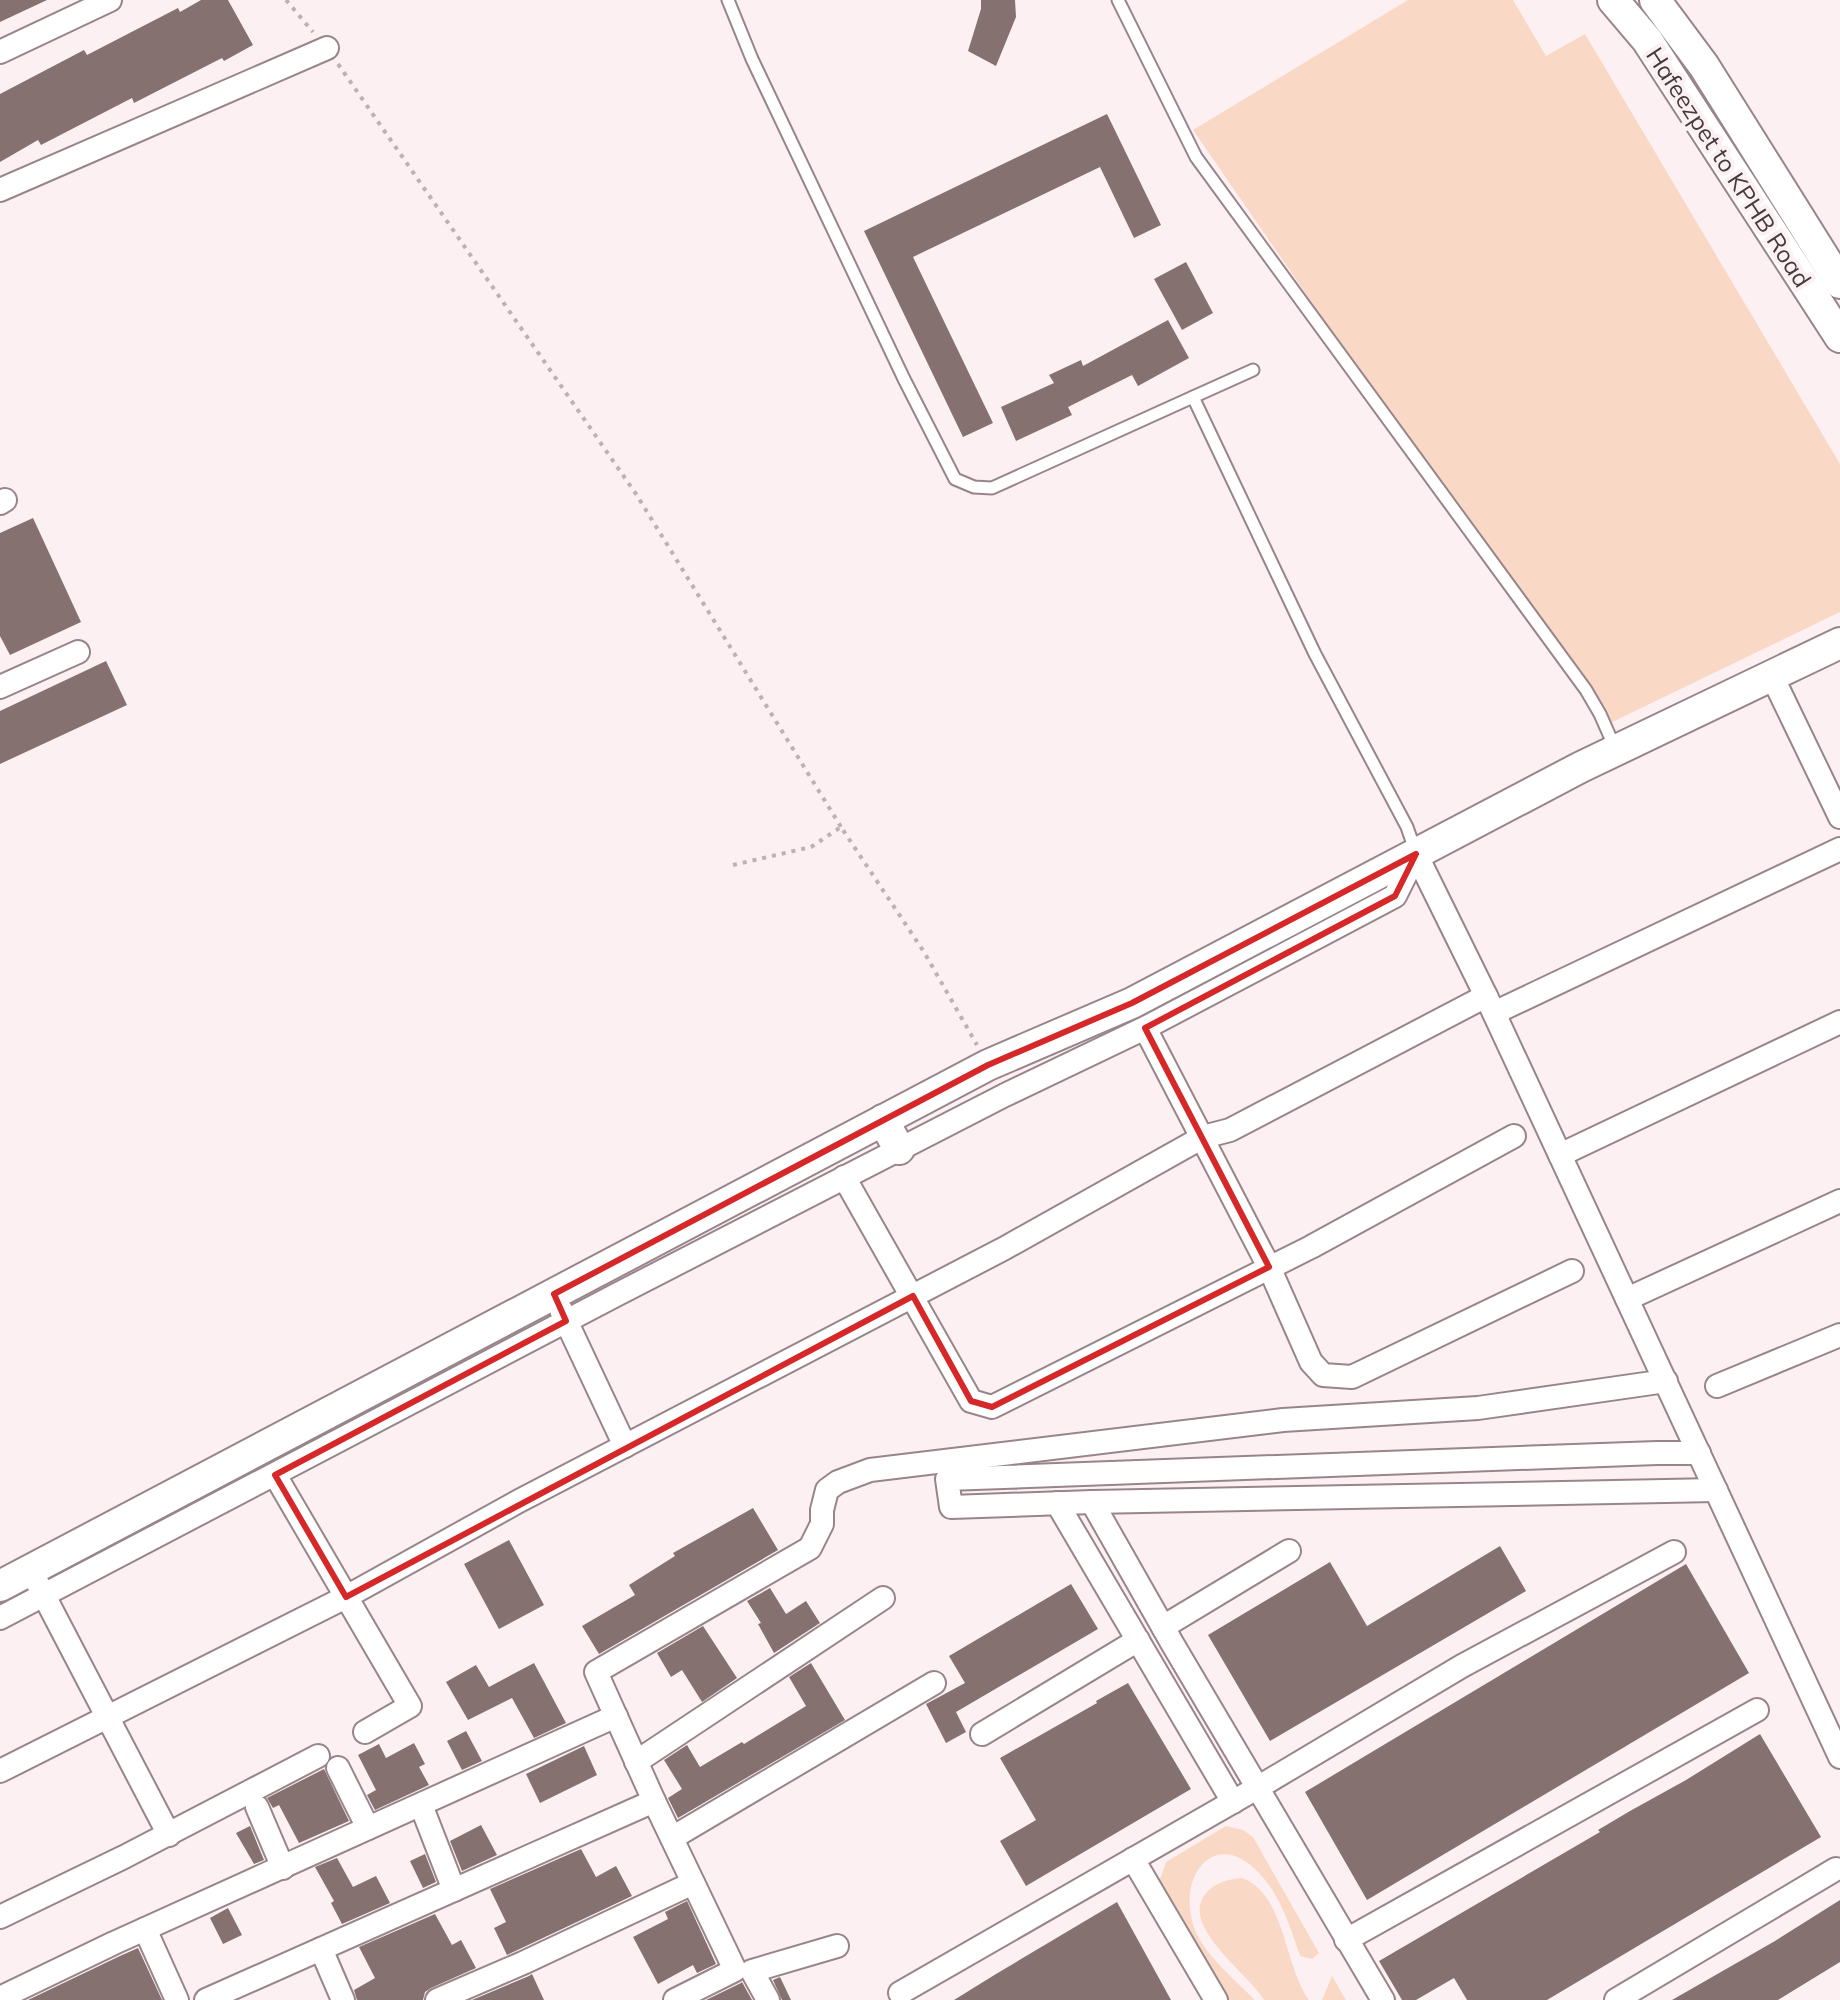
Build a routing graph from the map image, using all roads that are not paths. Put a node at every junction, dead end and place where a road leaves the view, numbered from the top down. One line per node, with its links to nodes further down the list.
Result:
1 (110, 0): 7 (street)
2 (728, 0): 12 (lane)
3 (1118, 0): 17 (lane)
4 (1613, 0): 10 (street, Hafeezpet to KPHB Road)
5 (1655, 0): 9 (street)
6 (327, 48): 8 (street)
7 (0, 52)
8 (0, 190)
9 (1840, 283)
10 (1840, 337)
11 (1253, 370): 12 (lane)
12 (1193, 397): 20 (lane)
13 (1840, 643): 15 (street)
14 (78, 652): 16 (street)
15 (1771, 674): 17 (street); 18 (street)
16 (0, 687)
17 (1617, 752): 20 (street)
18 (1840, 817)
19 (1840, 849): 21 (street)
20 (1416, 854): 21 (street); 23 (street); 24 (street)
21 (1490, 1004): 26 (street); 28 (street)
22 (1840, 1022): 28 (street)
23 (1145, 1028): 26 (street); 27 (street)
24 (883, 1120): 27 (street); 35 (street)
25 (1514, 1136): 31 (street)
26 (1203, 1137): 31 (street); 33 (street)
27 (899, 1149): 29 (street)
28 (1560, 1155): 34 (street)
29 (844, 1177): 33 (street); 35 (street)
30 (1840, 1201): 34 (street)
31 (1269, 1267): 32 (street); 33 (street)
32 (1572, 1271)
33 (913, 1296): 39 (street)
34 (1627, 1299): 37 (street)
35 (560, 1308): 39 (street); 41 (street); 47 (street)
36 (1840, 1335): 38 (street)
37 (1666, 1381): 40 (street); 56 (street)
38 (1717, 1386)
39 (625, 1446): 49 (street)
40 (1699, 1453): 42 (street); 44 (street)
41 (275, 1475): 47 (street); 49 (street)
42 (1716, 1490): 43 (street); 61 (street)
43 (1092, 1502): 44 (street); 52 (street)
44 (1057, 1503): 53 (street)
45 (1289, 1551): 52 (street)
46 (1674, 1552): 65 (street)
47 (38, 1582): 48 (street); 51 (street); 57 (street)
48 (0, 1586)
49 (346, 1597): 57 (street); 58 (street)
50 (883, 1598): 62 (street)
51 (0, 1618)
52 (1163, 1627): 65 (street)
53 (1138, 1640): 59 (street); 67 (street)
54 (934, 1683): 72 (street)
55 (1757, 1710): 80 (street)
56 (616, 1716): 62 (street); 68 (street)
57 (108, 1717): 64 (street); 71 (street)
58 (365, 1732)
59 (982, 1734)
60 (318, 1756): 71 (street)
61 (1840, 1757)
62 (636, 1762): 66 (street)
63 (338, 1768): 70 (street)
64 (0, 1771)
65 (1257, 1788): 67 (street); 80 (street)
66 (654, 1801): 72 (street); 77 (street)
67 (1233, 1802): 73 (street)
68 (421, 1805): 70 (street); 77 (street)
69 (257, 1807): 74 (street)
70 (368, 1828): 74 (street)
71 (169, 1835): 78 (street)
72 (672, 1838): 76 (street)
73 (1133, 1859): 84 (street); 93 (street)
74 (283, 1868): 79 (street)
75 (1836, 1869): 95 (street)
76 (693, 1883): 83 (street); 90 (street)
77 (454, 1890): 82 (street)
78 (0, 1917)
79 (145, 1929): 86 (street); 87 (street)
80 (1346, 1940): 94 (street)
81 (837, 1946): 83 (street)
82 (321, 1949): 85 (street); 89 (street)
83 (744, 1971): 91 (street); 92 (street)
84 (900, 1993)
85 (234, 1994): 88 (street)
86 (0, 1998)
87 (177, 2000)
88 (206, 2000)
89 (343, 2000)
90 (437, 2000)
91 (675, 2000)
92 (768, 2000)
93 (1216, 2000)
94 (1383, 2000)
95 (1616, 2000)

